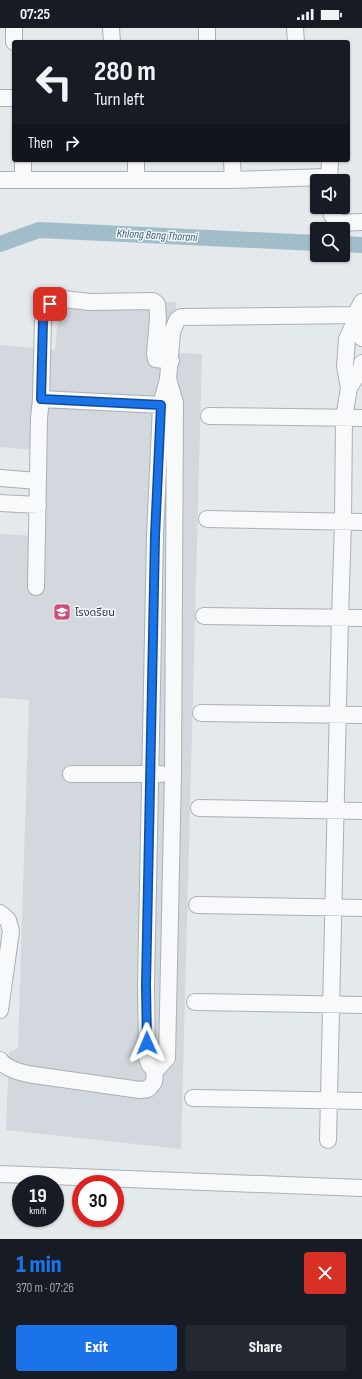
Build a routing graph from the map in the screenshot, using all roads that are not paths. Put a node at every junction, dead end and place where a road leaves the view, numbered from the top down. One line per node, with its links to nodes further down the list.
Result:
1 (14, 28): 5 (street)
2 (111, 28): 6 (street)
3 (207, 28): 7 (street)
4 (295, 28): 8 (street)
5 (14, 40)
6 (112, 40)
7 (207, 40)
8 (296, 40)
9 (0, 98): 10 (street)
10 (12, 98)
11 (23, 162): 18 (street)
12 (136, 162): 19 (street)
13 (232, 162): 20 (street)
14 (330, 162): 15 (street)
15 (329, 174)
16 (310, 179): 20 (street)
17 (0, 180): 18 (street)
18 (23, 180): 19 (street)
19 (136, 180): 20 (street)
20 (233, 180)
21 (332, 214): 22 (street)
22 (362, 222)
23 (358, 314): 24 (street); 25 (street); 28 (street)
24 (362, 338)
25 (171, 361): 27 (street); 29 (street)
26 (362, 363): 28 (street)
27 (168, 379): 30 (street); 42 (street)
28 (349, 388): 32 (street)
29 (41, 399): 30 (street); 35 (street)
30 (161, 405): 41 (street)
31 (209, 416): 32 (street)
32 (344, 418): 33 (street); 39 (street)
33 (362, 418)
34 (0, 478): 35 (street)
35 (38, 481): 37 (street)
36 (0, 503): 37 (street)
37 (38, 505): 43 (street)
38 (207, 519): 39 (street)
39 (343, 522): 40 (street); 45 (street)
40 (362, 522)
41 (154, 564): 42 (street); 51 (street)
42 (175, 566): 52 (street)
43 (36, 587)
44 (204, 616): 45 (street)
45 (340, 618): 46 (street); 48 (street)
46 (362, 618)
47 (200, 713): 48 (street)
48 (337, 715): 49 (street); 54 (street)
49 (362, 715)
50 (71, 774): 51 (street)
51 (151, 774): 52 (street); 65 (street)
52 (173, 774): 65 (street)
53 (199, 808): 54 (street)
54 (335, 810): 55 (street); 57 (street)
55 (362, 811)
56 (197, 905): 57 (street)
57 (333, 907): 58 (street); 61 (street)
58 (362, 908)
59 (0, 913): 63 (street)
60 (194, 1002): 61 (street)
61 (331, 1004): 62 (street); 67 (street)
62 (362, 1005)
63 (0, 1010)
64 (0, 1060): 65 (street)
65 (155, 1072)
66 (193, 1098): 67 (street)
67 (328, 1100): 68 (street); 69 (street)
68 (362, 1101)
69 (328, 1140)
70 (0, 1174): 71 (street)
71 (362, 1188)

